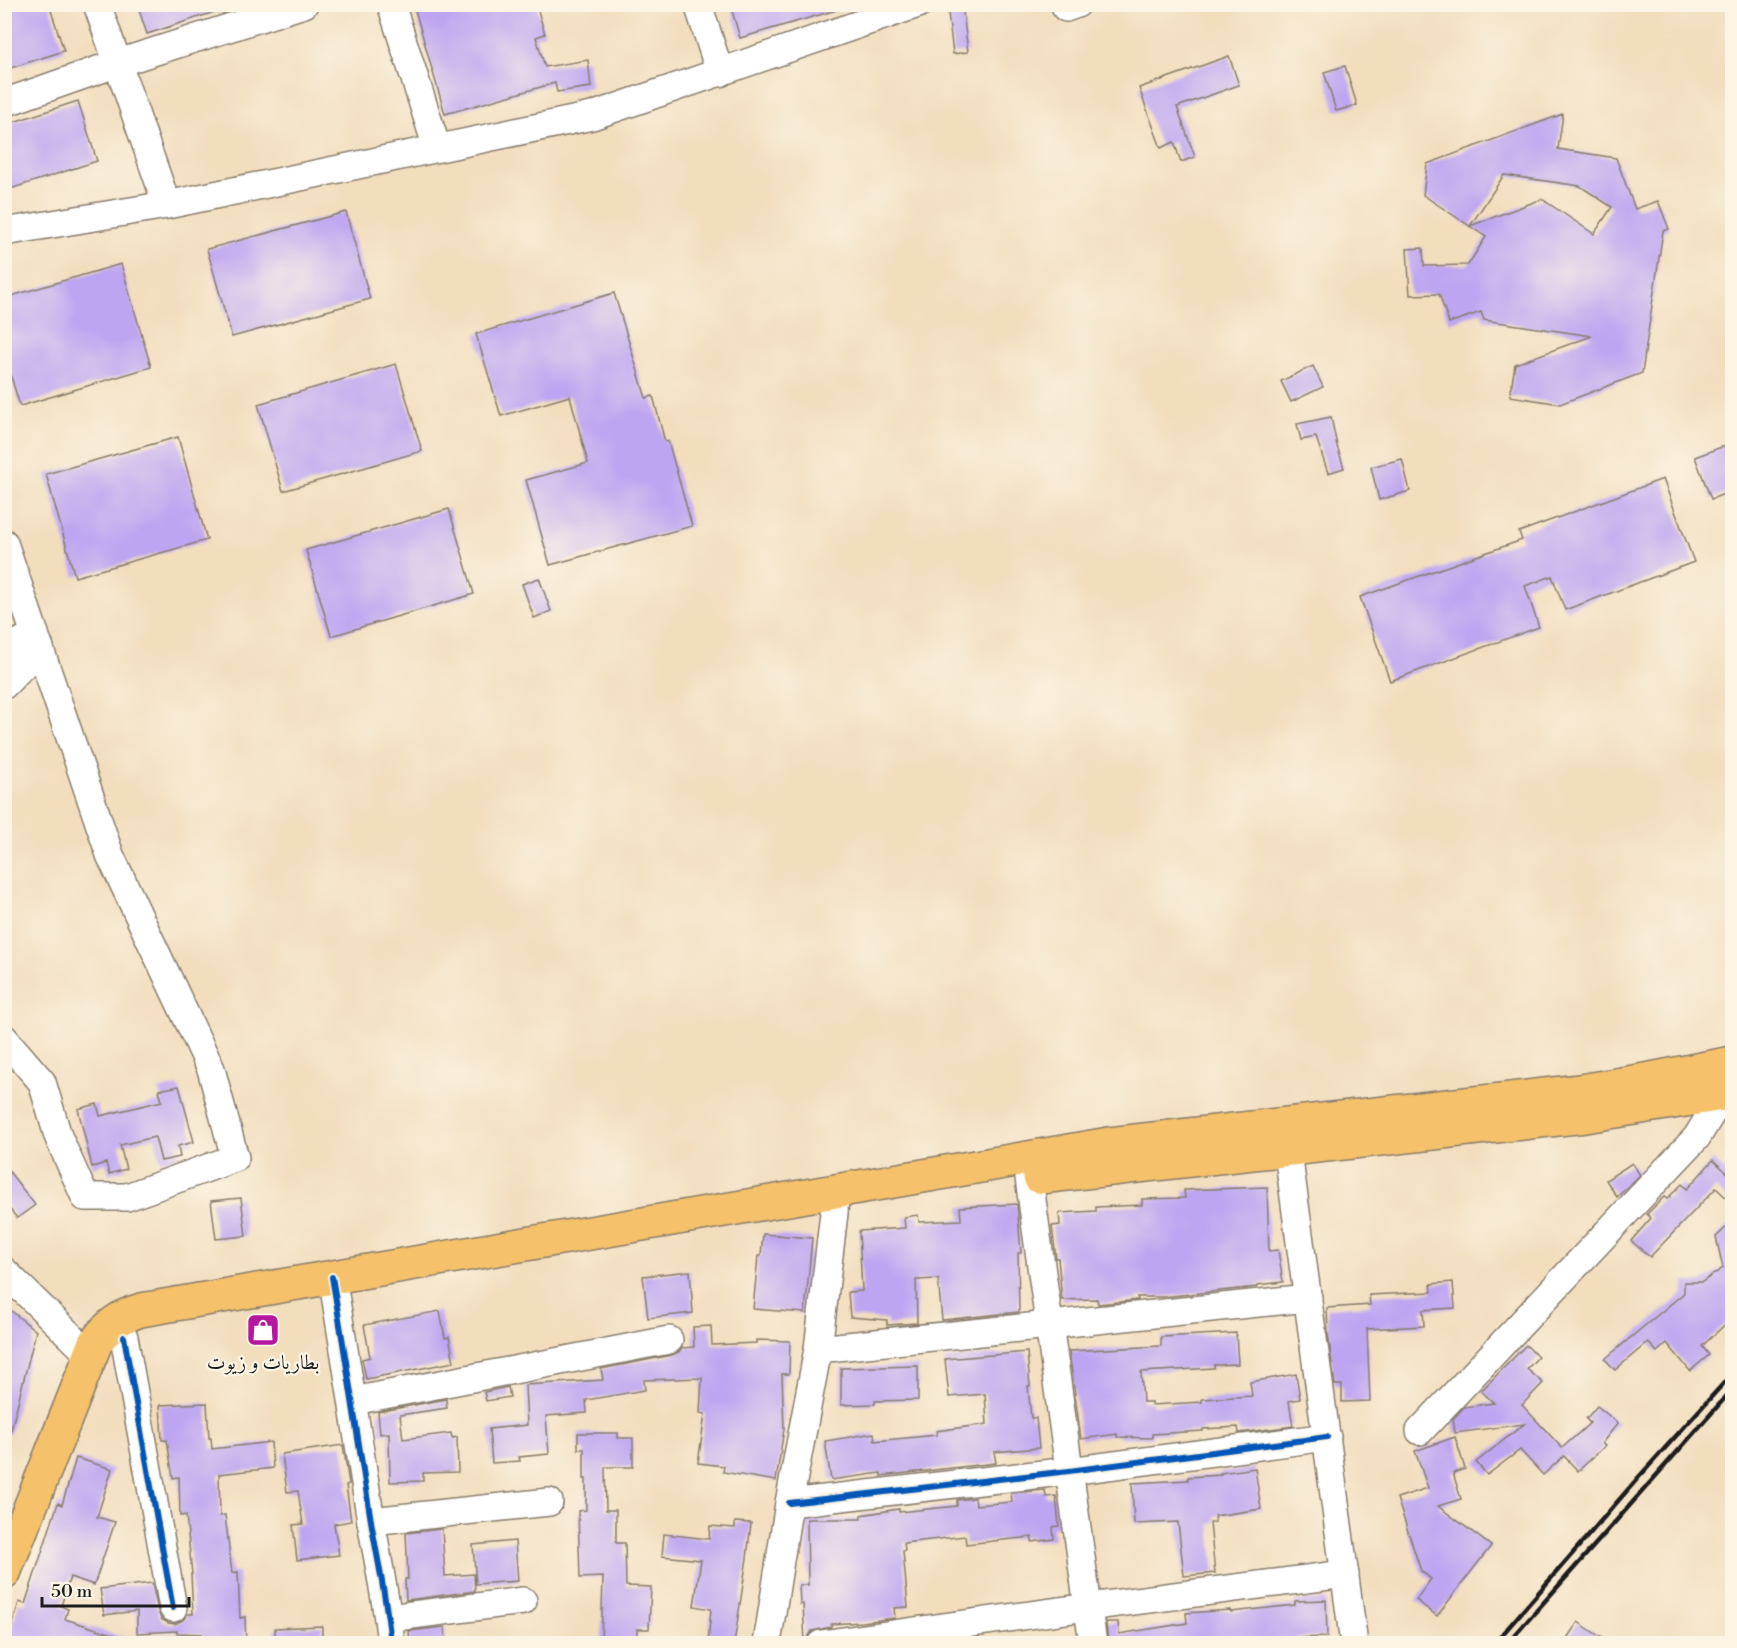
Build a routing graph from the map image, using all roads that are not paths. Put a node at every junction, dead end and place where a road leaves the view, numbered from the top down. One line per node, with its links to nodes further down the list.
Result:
1 (97, 4): 6 (street)
2 (304, 4): 6 (street)
3 (391, 4): 9 (street)
4 (698, 4): 7 (street)
5 (918, 4): 7 (street)
6 (118, 63): 8 (street); 10 (street)
7 (720, 73): 9 (street)
8 (4, 103)
9 (436, 148): 10 (street)
10 (167, 205): 11 (street)
11 (4, 232)
12 (4, 543): 13 (street)
13 (38, 641): 14 (street); 15 (street); 16 (street)
14 (4, 651)
15 (4, 685)
16 (4, 1038)
17 (1732, 1063): 19 (main road)
18 (1728, 1093): 19 (main road); 31 (street)
19 (1286, 1137): 20 (main road); 21 (main road); 24 (street)
20 (1029, 1178): 21 (main road); 25 (street)
21 (834, 1202): 23 (main road); 28 (street)
22 (4, 1271): 29 (street)
23 (334, 1288): 26 (main road); 29 (main road); 30 (street)
24 (1308, 1298): 25 (street); 32 (street)
25 (1049, 1326): 28 (street); 33 (street)
26 (124, 1337): 29 (main road); 41 (street)
27 (669, 1340): 30 (street)
28 (818, 1349): 35 (street)
29 (91, 1356): 37 (main road)
30 (353, 1401): 36 (street)
31 (1420, 1431)
32 (1326, 1437): 33 (street); 38 (street)
33 (1069, 1471): 35 (street); 40 (street)
34 (549, 1502): 36 (street)
35 (789, 1503): 43 (street)
36 (371, 1521): 42 (street)
37 (4, 1573)
38 (1345, 1574): 40 (street); 46 (street)
39 (523, 1601): 42 (street)
40 (1088, 1607): 44 (street); 45 (street)
41 (173, 1608)
42 (390, 1631)
43 (767, 1644)
44 (821, 1644)
45 (1093, 1644)
46 (1354, 1644)

